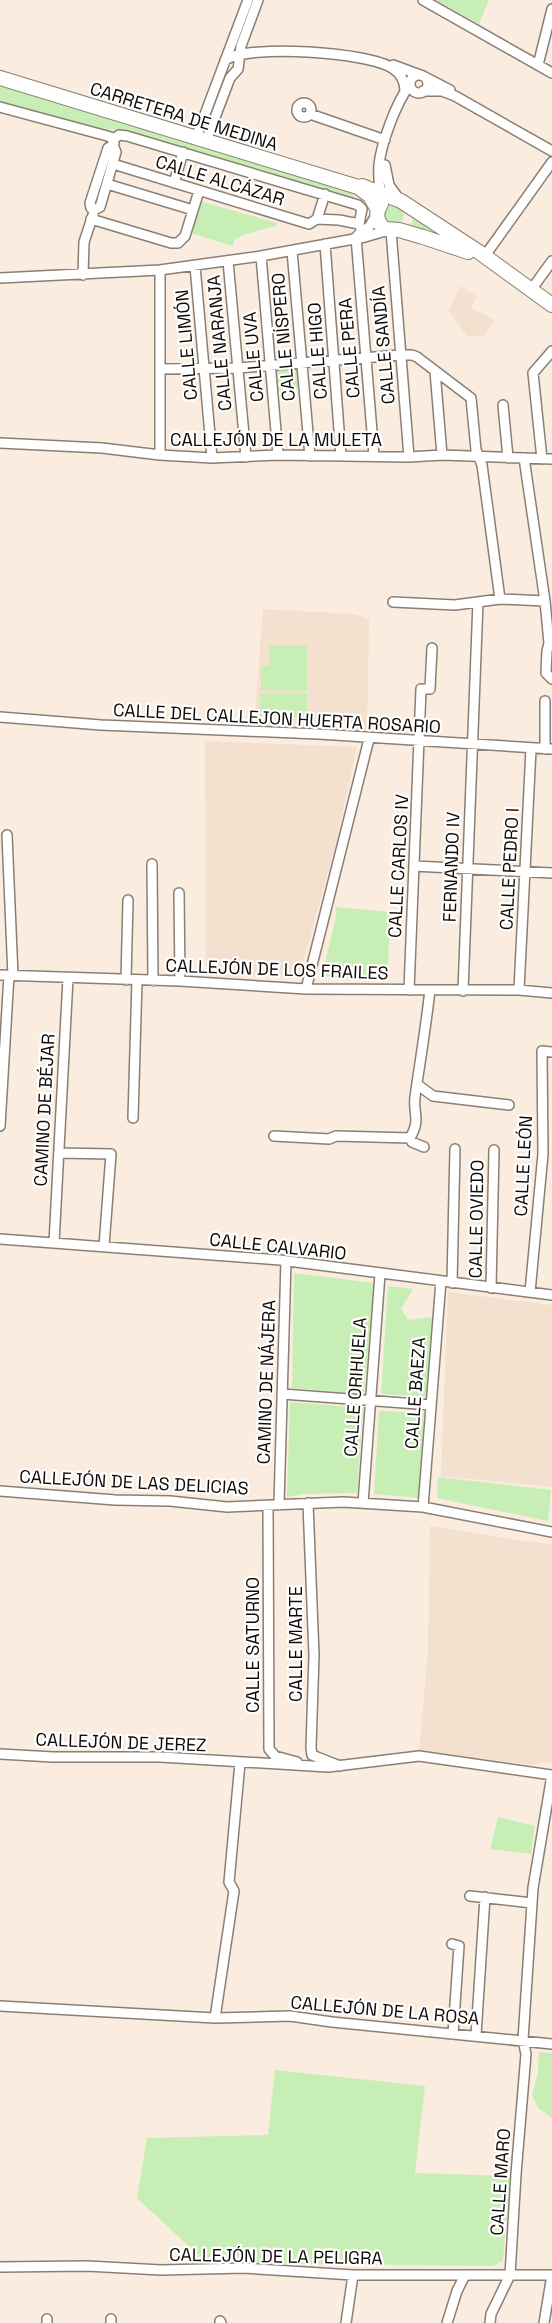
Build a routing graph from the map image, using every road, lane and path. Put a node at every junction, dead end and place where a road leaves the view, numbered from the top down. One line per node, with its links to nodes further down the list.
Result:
1 (248, 0): 7 (street)
2 (258, 0): 5 (street)
3 (423, 0): 9 (street)
4 (552, 9): 9 (street)
5 (245, 34): 6 (street); 7 (street)
6 (256, 54): 7 (street); 8 (street)
7 (233, 63): 19 (street)
8 (384, 64): 11 (street); 13 (street)
9 (538, 65): 10 (street)
10 (552, 73)
11 (422, 76): 13 (street); 14 (street); 15 (street)
12 (0, 78): 19 (main road, CARRETERA DE MEDINA)
13 (408, 88): 14 (street); 16 (street)
14 (422, 92): 15 (street); 16 (street)
15 (455, 96): 22 (street)
16 (400, 104): 20 (street)
17 (0, 106): 21 (street)
18 (310, 114): 20 (street)
19 (201, 140): 30 (main road, CARRETERA DE MEDINA)
20 (385, 140): 24 (street)
21 (113, 142): 23 (street); 26 (street); 36 (street)
22 (552, 151)
23 (183, 152): 28 (street); 32 (street)
24 (382, 155): 27 (street); 33 (street)
25 (552, 162): 43 (street)
26 (112, 164): 28 (street, CALLE ALCÁZAR); 29 (street)
27 (379, 169): 30 (street); 34 (street)
28 (174, 183): 31 (street, CALLE ALCÁZAR)
29 (107, 184): 35 (street); 36 (street)
30 (359, 187): 34 (main road, CARRETERA DE MEDINA)
31 (199, 191): 35 (street); 37 (street, CALLE ALCÁZAR)
32 (325, 194): 37 (street); 39 (street, CALLE PERA)
33 (401, 201): 34 (main road); 38 (main road); 43 (main road)
34 (379, 206): 38 (main road); 39 (street)
35 (193, 210): 36 (street)
36 (93, 215): 48 (street)
37 (317, 219): 39 (street, CALLE ALCÁZAR)
38 (393, 230): 39 (street); 43 (main road); 53 (street, CALLE SANDÍA)
39 (359, 231): 40 (street); 54 (street, CALLE PERA)
40 (325, 244): 41 (street); 55 (street, CALLE HIGO)
41 (292, 251): 42 (street); 56 (street, CALLE NÍSPERO)
42 (261, 256): 44 (street); 57 (street, CALLE UVA)
43 (484, 257): 50 (main road)
44 (228, 261): 46 (street); 58 (street, CALLE NARANJA)
45 (552, 261): 50 (street)
46 (195, 266): 47 (street); 60 (street, CALLE LIMÓN)
47 (160, 270): 48 (street); 59 (street)
48 (83, 275): 49 (street)
49 (0, 278)
50 (531, 290): 51 (main road)
51 (552, 305)
52 (552, 351): 76 (street)
53 (400, 355): 54 (street); 61 (street); 71 (street, CALLE SANDÍA)
54 (366, 358): 55 (street); 69 (street, CALLE PERA)
55 (334, 360): 56 (street); 68 (street, CALLE HIGO)
56 (302, 363): 57 (street); 67 (street, CALLE NÍSPERO)
57 (270, 365): 58 (street); 65 (street, CALLE UVA)
58 (238, 368): 60 (street); 70 (street, CALLE NARANJA)
59 (160, 369): 60 (street); 64 (street)
60 (206, 369): 73 (street, CALLE LIMÓN)
61 (435, 371): 66 (street); 72 (street)
62 (503, 405): 74 (street)
63 (0, 443): 64 (street, CALLEJÓN DE LA MULETA)
64 (160, 455): 73 (street, CALLEJÓN DE LA MULETA)
65 (278, 455): 67 (street, CALLEJÓN DE LA MULETA); 70 (street, CALLEJÓN DE LA MULETA)
66 (442, 455): 71 (street, CALLEJÓN DE LA MULETA); 72 (street, CALLEJÓN DE LA MULETA)
67 (310, 456): 68 (street, CALLEJÓN DE LA MULETA)
68 (341, 456): 69 (street, CALLEJÓN DE LA MULETA)
69 (375, 456): 71 (street, CALLEJÓN DE LA MULETA)
70 (246, 457): 73 (street, CALLEJÓN DE LA MULETA)
71 (409, 457)
72 (479, 457): 74 (street, CALLEJÓN DE LA MULETA); 77 (street)
73 (212, 458)
74 (508, 458): 75 (street, CALLEJÓN DE LA MULETA)
75 (524, 458): 76 (street, CALLEJÓN DE LA MULETA); 78 (street)
76 (547, 459)
77 (500, 599): 78 (street); 80 (street)
78 (545, 601): 81 (street)
79 (393, 602): 80 (street)
80 (478, 602): 89 (street, FERNANDO IV)
81 (551, 643): 83 (street)
82 (432, 648): 88 (street, CALLE CARLOS IV)
83 (552, 679)
84 (545, 701): 86 (street)
85 (0, 717): 87 (street, CALLE DEL CALLEJON HUERTA ROSARIO)
86 (549, 717): 91 (street)
87 (369, 739): 88 (street, CALLE DEL CALLEJON HUERTA ROSARIO); 106 (street)
88 (420, 742): 89 (street, CALLE DEL CALLEJON HUERTA ROSARIO); 94 (street, CALLE CARLOS IV)
89 (473, 745): 90 (street, CALLE DEL CALLEJON HUERTA ROSARIO); 95 (street, FERNANDO IV)
90 (531, 748): 91 (street, CALLE DEL CALLEJON HUERTA ROSARIO); 96 (street, CALLE PEDRO I)
91 (549, 749)
92 (7, 835): 100 (street)
93 (152, 864): 104 (street)
94 (414, 866): 95 (street); 107 (street, CALLE CARLOS IV)
95 (467, 868): 96 (street); 110 (street, FERNANDO IV)
96 (525, 871): 97 (street); 109 (street, CALLE PEDRO I)
97 (552, 873)
98 (179, 893): 105 (street)
99 (128, 900): 102 (street)
100 (7, 975): 101 (street, CALLEJÓN DE LOS FRAILES); 116 (street)
101 (68, 978): 102 (street, CALLEJÓN DE LOS FRAILES); 122 (street, CAMINO DE BÉJAR)
102 (126, 980): 103 (street, CALLEJÓN DE LOS FRAILES)
103 (137, 980): 104 (street, CALLEJÓN DE LOS FRAILES); 115 (street)
104 (153, 981): 105 (street, CALLEJÓN DE LOS FRAILES)
105 (180, 981): 106 (street, CALLEJÓN DE LOS FRAILES)
106 (306, 989): 107 (street, CALLEJÓN DE LOS FRAILES)
107 (409, 990): 108 (street, CALLEJÓN DE LOS FRAILES)
108 (430, 990): 110 (street, CALLEJÓN DE LOS FRAILES); 113 (street)
109 (519, 990): 110 (street, CALLEJÓN DE LOS FRAILES); 111 (street, CALLEJÓN DE LOS FRAILES)
110 (463, 991)
111 (552, 993)
112 (552, 1052): 131 (street, CALLE LEÓN)
113 (418, 1085): 114 (street); 118 (street)
114 (509, 1105)
115 (133, 1119)
116 (0, 1126)
117 (274, 1136): 118 (street)
118 (410, 1138): 119 (street)
119 (424, 1147)
120 (455, 1149): 129 (street)
121 (494, 1150): 130 (street, CALLE OVIEDO)
122 (59, 1153): 124 (street, CAMINO DE BÉJAR); 125 (street)
123 (0, 1239): 124 (street, CALLE CALVARIO)
124 (54, 1243): 125 (street, CALLE CALVARIO)
125 (105, 1246): 126 (street, CALLE CALVARIO)
126 (286, 1261): 127 (street, CALLE CALVARIO); 133 (street, CAMINO DE NÁJERA)
127 (380, 1274): 128 (street, CALLE CALVARIO); 134 (street, CALLE ORIHUELA)
128 (441, 1281): 129 (street, CALLE CALVARIO); 135 (street, CALLE BAEZA)
129 (452, 1282): 130 (street, CALLE CALVARIO)
130 (491, 1288): 131 (street, CALLE CALVARIO)
131 (530, 1292): 132 (street, CALLE CALVARIO)
132 (552, 1295)
133 (282, 1394): 134 (street); 139 (street, CAMINO DE NÁJERA)
134 (370, 1400): 135 (street); 138 (street, CALLE ORIHUELA)
135 (431, 1405): 141 (street, CALLE BAEZA)
136 (0, 1491): 140 (street, CALLEJÓN DE LAS DELICIAS)
137 (308, 1503): 138 (street, CALLEJÓN DE LAS DELICIAS); 139 (street, CALLEJÓN DE LAS DELICIAS); 146 (street, CALLE MARTE)
138 (363, 1503): 141 (street, CALLEJÓN DE LAS DELICIAS)
139 (279, 1504): 140 (street, CALLEJÓN DE LAS DELICIAS)
140 (268, 1505): 145 (street, CALLE SATURNO)
141 (423, 1507): 142 (street, CALLEJÓN DE LAS DELICIAS)
142 (552, 1532)
143 (0, 1754): 144 (street, CALLEJÓN DE JEREZ)
144 (240, 1763): 145 (street, CALLEJÓN DE JEREZ); 153 (street)
145 (299, 1765): 146 (street, CALLEJÓN DE JEREZ)
146 (340, 1766): 147 (street, CALLEJÓN DE JEREZ)
147 (552, 1775): 150 (street, CALLE MARO)
148 (470, 1896): 149 (street)
149 (485, 1897): 150 (street); 155 (street)
150 (532, 1903): 156 (street, CALLE MARO)
151 (452, 1944): 154 (street)
152 (0, 2006): 153 (street, CALLEJÓN DE LA ROSA)
153 (215, 2018): 154 (street, CALLEJÓN DE LA ROSA)
154 (453, 2034): 155 (street, CALLEJÓN DE LA ROSA)
155 (476, 2035): 156 (street, CALLEJÓN DE LA ROSA)
156 (523, 2040): 157 (street, CALLEJÓN DE LA ROSA); 160 (street, CALLE MARO)
157 (552, 2044)
158 (0, 2267): 162 (street, CALLEJÓN DE LA PELIGRA)
159 (465, 2275): 160 (street, CALLEJÓN DE LA PELIGRA); 162 (street, CALLEJÓN DE LA PELIGRA); 164 (street)
160 (510, 2275): 161 (street, CALLEJÓN DE LA PELIGRA); 165 (street, CALLE MARO)
161 (552, 2275): 166 (street)
162 (353, 2276): 163 (street)
163 (346, 2323)
164 (447, 2323)
165 (490, 2323)
166 (544, 2323)

